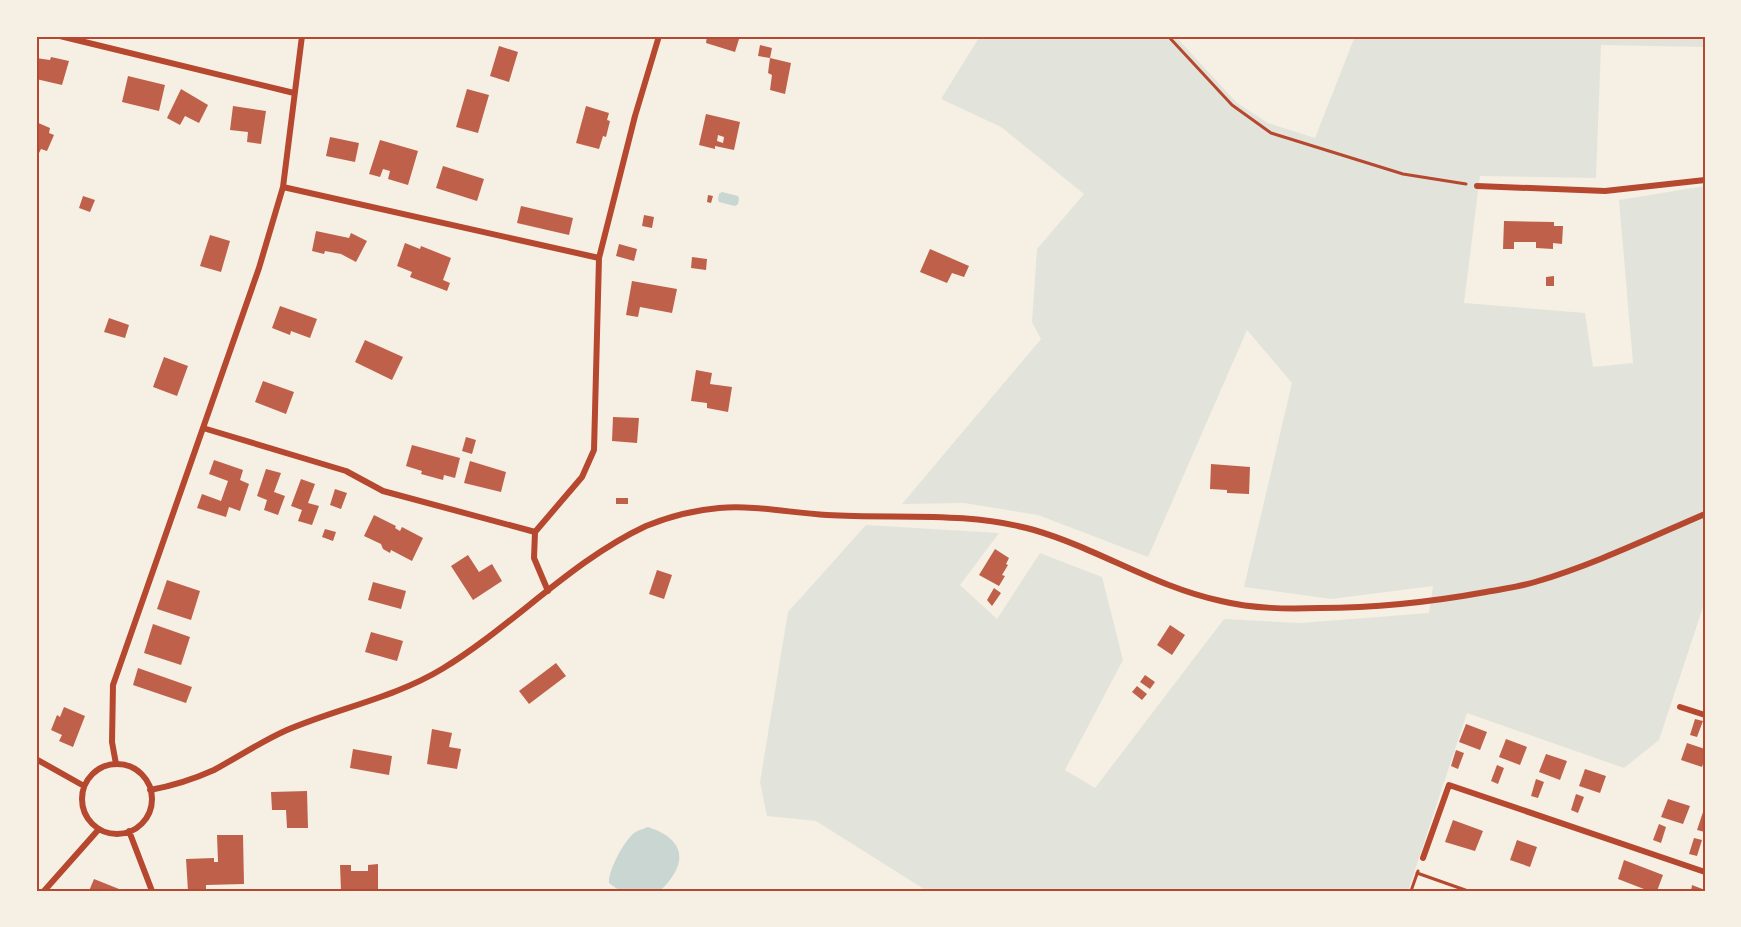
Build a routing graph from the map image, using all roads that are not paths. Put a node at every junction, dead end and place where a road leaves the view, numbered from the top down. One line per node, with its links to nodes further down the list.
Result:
1 (60, 36): 4 (street)
2 (302, 36): 4 (street)
3 (659, 36): 8 (street)
4 (294, 93): 7 (street)
5 (1705, 180): 6 (street)
6 (1477, 186)
7 (283, 187): 8 (street); 9 (street)
8 (599, 258): 11 (street)
9 (203, 428): 11 (street); 16 (street)
10 (1705, 514): 12 (street)
11 (535, 532): 12 (street)
12 (548, 591): 18 (street)
13 (1680, 707): 14 (street)
14 (1705, 715)
15 (36, 759): 17 (street)
16 (117, 764): 17 (street); 18 (street)
17 (84, 786): 19 (street)
18 (150, 790): 20 (street)
19 (99, 829): 20 (street); 23 (street)
20 (129, 831): 24 (street)
21 (1423, 858): 22 (street)
22 (1705, 872)
23 (44, 891)
24 (152, 891)

